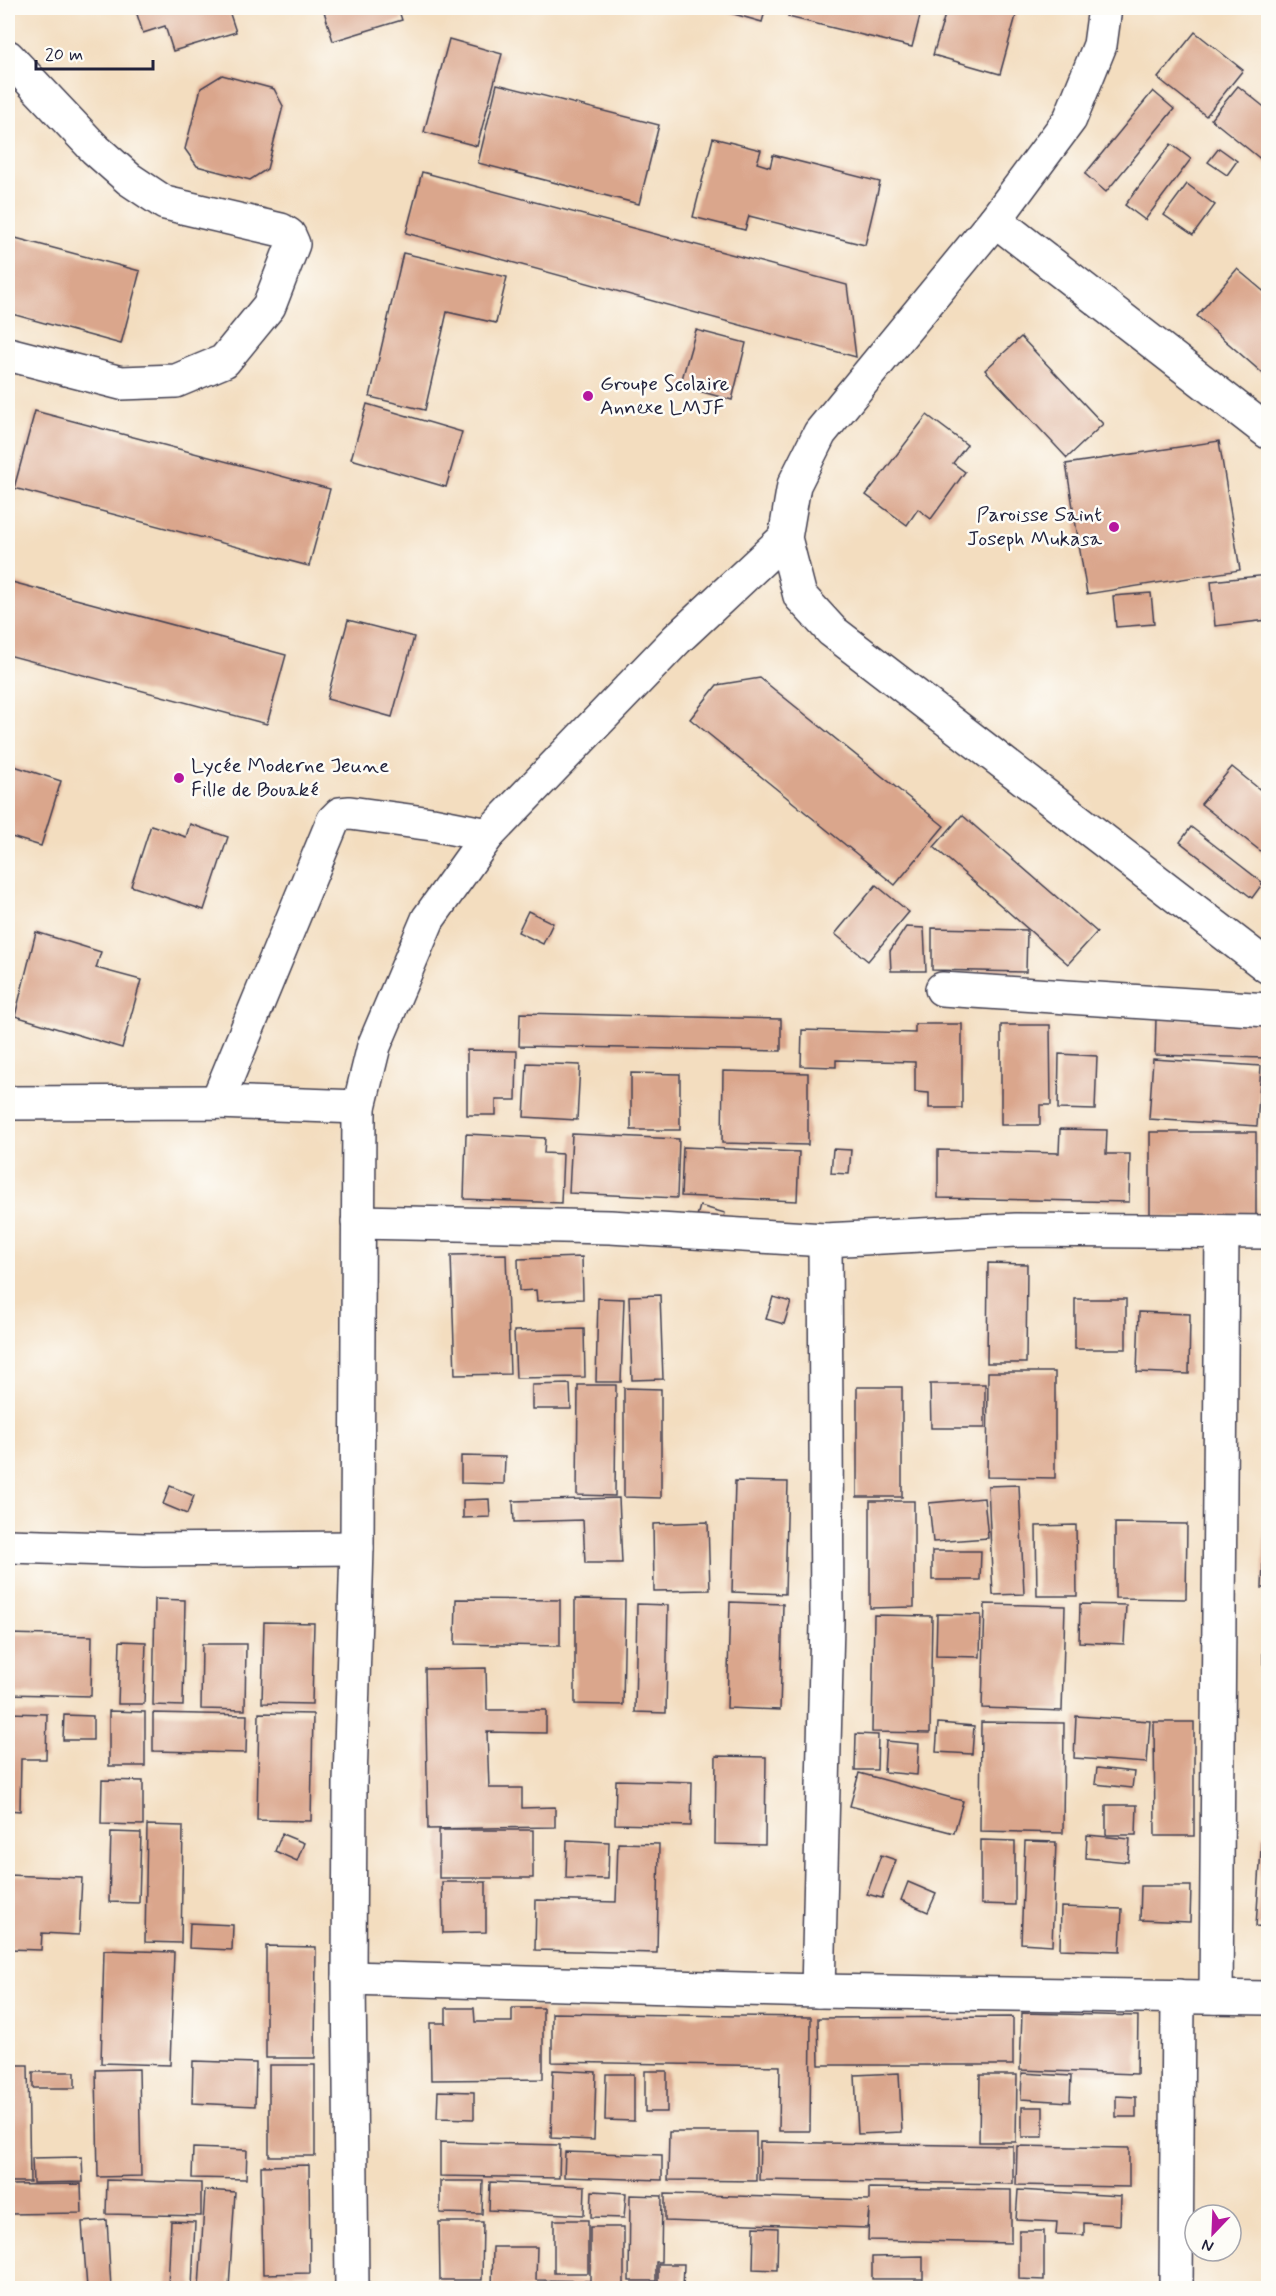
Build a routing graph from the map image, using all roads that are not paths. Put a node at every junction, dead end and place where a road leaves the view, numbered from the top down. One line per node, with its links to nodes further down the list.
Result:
1 (1105, 8): 3 (street)
2 (8, 57): 4 (street)
3 (995, 220): 5 (street); 6 (street)
4 (8, 354)
5 (1269, 432)
6 (785, 538): 7 (street); 8 (street)
7 (488, 835): 11 (street); 13 (street)
8 (1269, 967)
9 (942, 989): 10 (street)
10 (1269, 1010)
11 (218, 1102): 12 (street); 13 (street)
12 (8, 1103)
13 (359, 1107): 14 (street)
14 (358, 1222): 17 (street); 19 (street)
15 (1269, 1232): 16 (street)
16 (1222, 1233): 17 (street); 23 (street)
17 (825, 1240): 21 (street)
18 (8, 1546): 19 (street)
19 (357, 1548): 20 (street)
20 (349, 1978): 21 (street); 25 (street)
21 (818, 1991): 22 (street)
22 (1178, 1996): 23 (street); 26 (street)
23 (1216, 1997): 24 (street)
24 (1269, 1998)
25 (352, 2289)
26 (1176, 2289)

